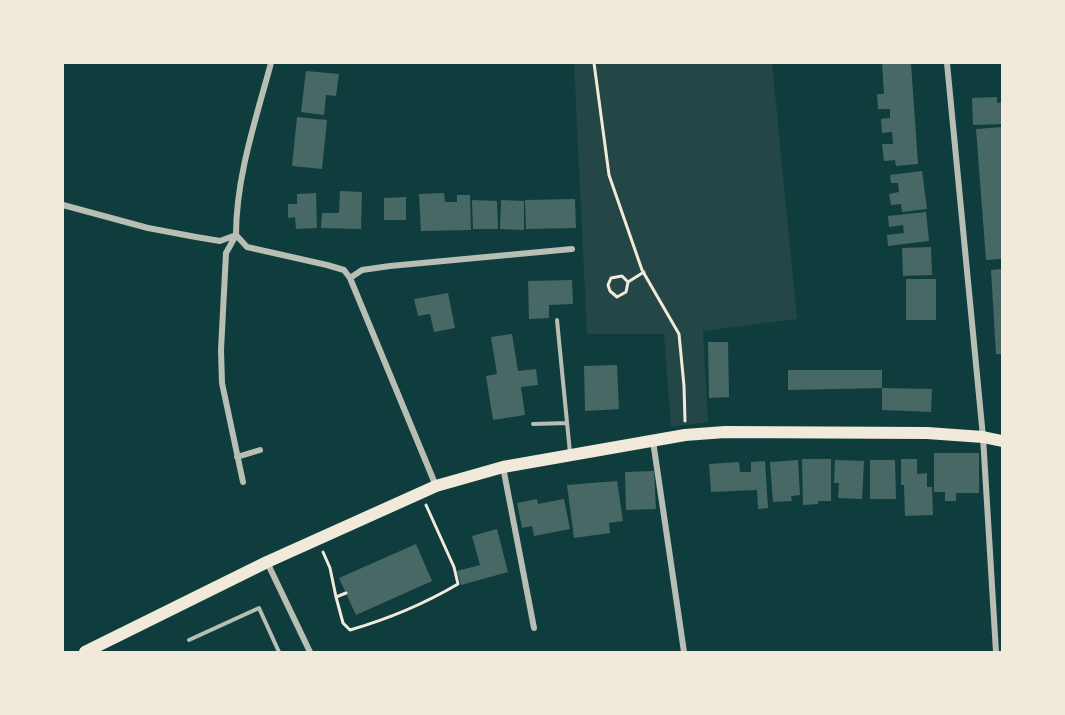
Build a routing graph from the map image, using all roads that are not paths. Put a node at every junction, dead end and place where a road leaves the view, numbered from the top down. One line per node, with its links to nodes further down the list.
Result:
1 (271, 63): 4 (street)
2 (947, 63): 10 (street)
3 (63, 205): 4 (street)
4 (236, 235): 6 (street); 15 (street)
5 (572, 249): 6 (street)
6 (350, 278): 18 (street)
7 (557, 320): 8 (lane)
8 (567, 423): 9 (lane); 14 (lane)
9 (533, 424)
10 (983, 437): 11 (main road); 12 (main road); 26 (street)
11 (653, 441): 14 (main road); 25 (street)
12 (1002, 441)
13 (260, 450): 15 (street)
14 (570, 455): 16 (main road)
15 (237, 457): 17 (street)
16 (503, 467): 18 (main road); 20 (street)
17 (243, 482)
18 (436, 486): 19 (main road)
19 (267, 562): 22 (street); 23 (main road)
20 (534, 628)
21 (189, 640): 24 (lane)
22 (308, 651)
23 (85, 652)
24 (279, 652)
25 (684, 652)
26 (996, 652)

